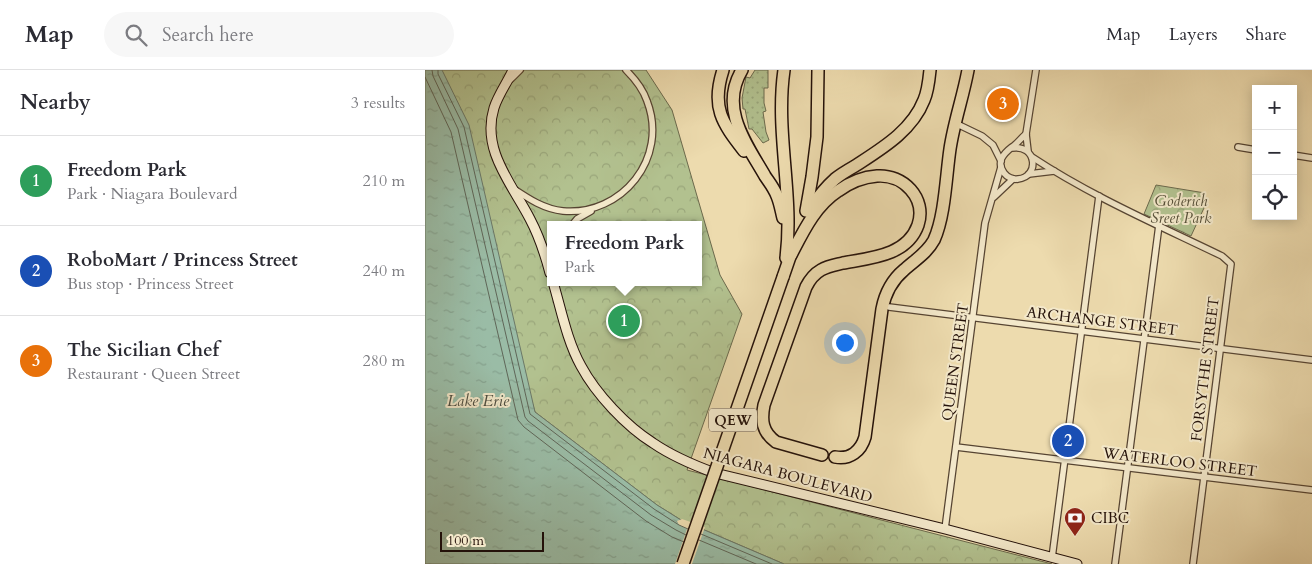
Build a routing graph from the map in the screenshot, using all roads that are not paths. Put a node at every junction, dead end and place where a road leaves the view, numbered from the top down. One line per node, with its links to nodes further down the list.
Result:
1 (513, 70): 12 (main road)
2 (520, 70): 12 (street)
3 (626, 70): 31 (street)
4 (723, 70): 26 (highway)
5 (742, 70): 26 (highway)
6 (779, 70): 14 (highway)
7 (784, 70): 14 (highway, QEW)
8 (818, 70): 34 (highway, QEW)
9 (930, 70): 34 (highway, QEW)
10 (968, 70): 13 (highway)
11 (1036, 70): 15 (street)
12 (507, 82): 28 (main road)
13 (955, 123): 16 (street); 46 (highway)
14 (781, 127): 35 (highway, QEW)
15 (1026, 134): 18 (street); 20 (street)
16 (993, 145): 18 (street); 23 (street)
17 (1238, 147): 19 (street)
18 (1010, 148): 20 (street); 23 (street)
19 (1252, 149)
20 (1030, 154): 24 (street); 25 (street)
21 (1297, 156): 22 (street)
22 (1312, 158)
23 (1001, 164): 27 (street); 30 (street, QUEEN STREET)
24 (1054, 171): 25 (street); 29 (street)
25 (1029, 174): 27 (street)
26 (766, 177): 35 (highway)
27 (1013, 179): 30 (street)
28 (512, 188): 31 (street); 36 (main road)
29 (1099, 196): 33 (street); 40 (street)
30 (992, 199): 39 (street, QUEEN STREET)
31 (602, 206): 32 (street)
32 (575, 221)
33 (1159, 225): 41 (street); 42 (street, FORSYTHE STREET)
34 (801, 228): 35 (highway, QEW)
35 (789, 252): 45 (highway); 53 (highway, QEW, bridge)
36 (547, 261)
37 (555, 286): 51 (main road, NIAGARA BOULEVARD)
38 (889, 307): 39 (street, ARCHANGE STREET)
39 (973, 317): 40 (street, ARCHANGE STREET); 44 (street, QUEEN STREET)
40 (1082, 331): 41 (street, ARCHANGE STREET); 47 (street)
41 (1143, 339): 42 (street, ARCHANGE STREET); 48 (street)
42 (1221, 349): 43 (street, ARCHANGE STREET); 49 (street, FORSYTHE STREET)
43 (1312, 360)
44 (956, 447): 47 (street, WATERLOO STREET); 51 (street, QUEEN STREET)
45 (823, 455)
46 (835, 457)
47 (1065, 461): 48 (street, WATERLOO STREET); 52 (street)
48 (1127, 468): 49 (street, WATERLOO STREET); 55 (street)
49 (1205, 478): 50 (street, WATERLOO STREET); 56 (street, FORSYTHE STREET)
50 (1312, 490)
51 (945, 529): 52 (main road, NIAGARA BOULEVARD)
52 (1052, 558): 54 (main road, NIAGARA BOULEVARD)
53 (683, 564)
54 (1077, 564)
55 (1115, 564)
56 (1193, 564)

